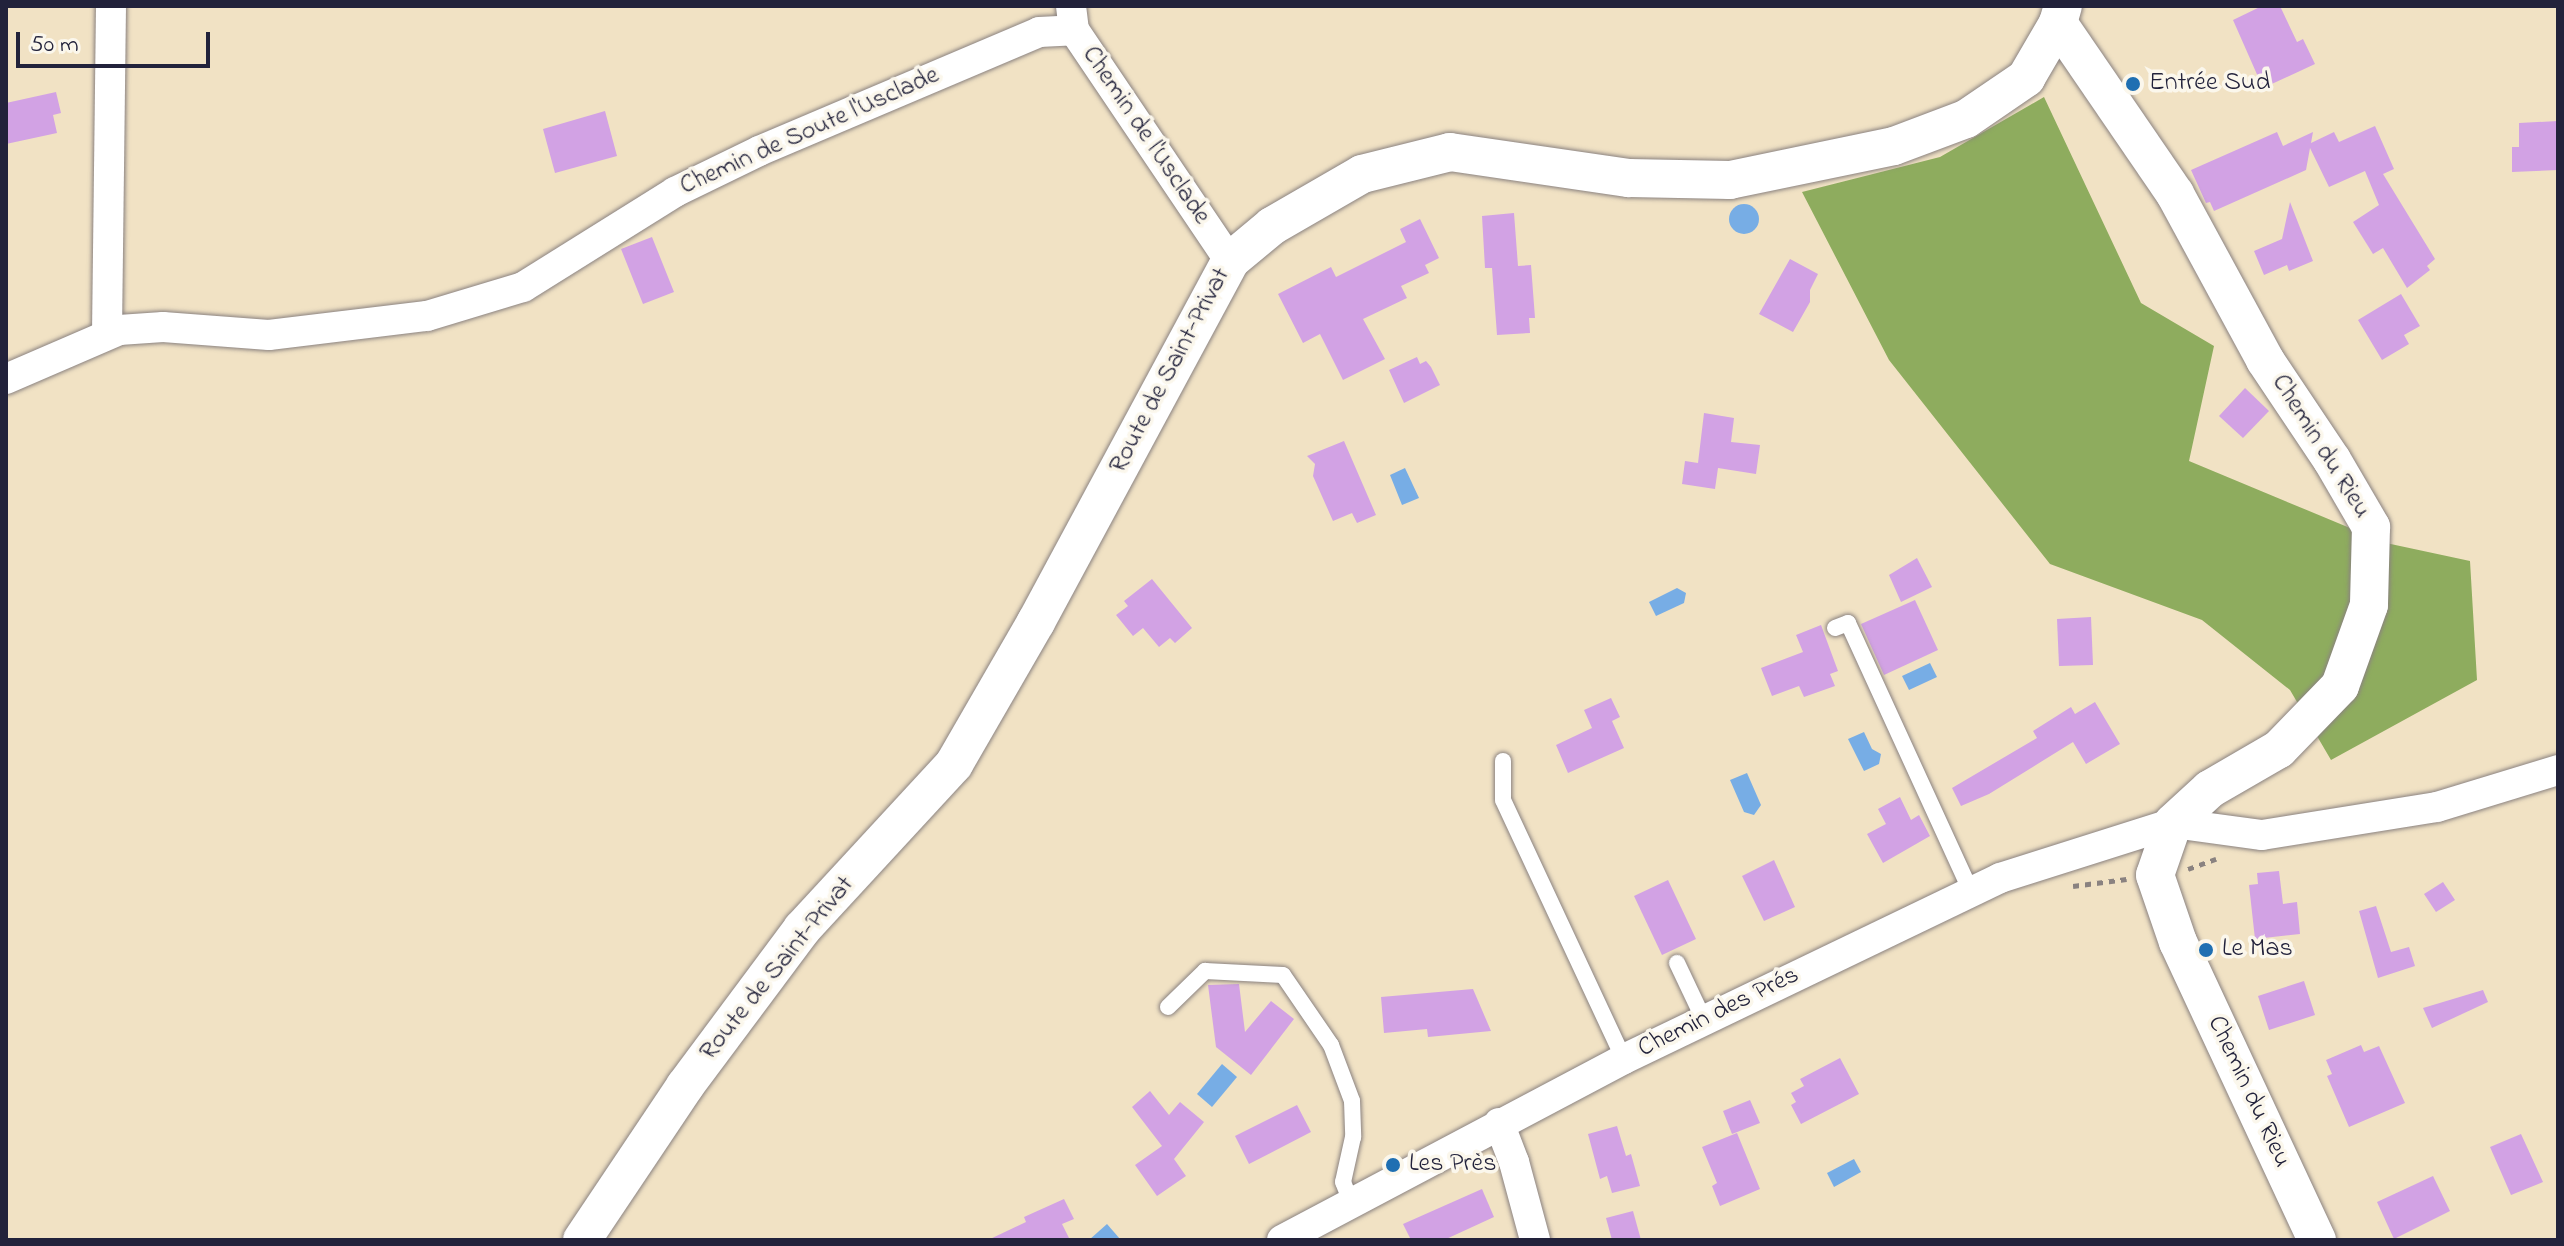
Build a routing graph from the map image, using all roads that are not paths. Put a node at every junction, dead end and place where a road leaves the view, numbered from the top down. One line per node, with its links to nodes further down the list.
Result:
1 (111, 6): 5 (street)
2 (2060, 14): 4 (street, Route de Saint-Privat); 10 (street, Chemin du Rieu)
3 (1072, 18): 4 (street, Chemin de l'Usclade); 5 (street, Chemin de Soute l'Usclade)
4 (1230, 261): 19 (street, Route de Saint-Privat)
5 (107, 333): 6 (street, Chemin de Soute l'Usclade)
6 (6, 379)
7 (1835, 628): 11 (lane)
8 (1503, 761): 15 (lane)
9 (2558, 770): 10 (street)
10 (2173, 823): 11 (street, Chemin des Prés); 21 (street, Chemin du Rieu)
11 (1971, 892): 14 (street, Chemin des Prés)
12 (1677, 963): 14 (lane)
13 (1168, 1007): 17 (lane)
14 (1704, 1020): 15 (street, Chemin des Prés)
15 (1624, 1059): 16 (street, Chemin des Prés)
16 (1499, 1123): 17 (street, Chemin des Prés); 20 (street)
17 (1351, 1202): 18 (street, Chemin des Prés)
18 (1297, 1237)
19 (582, 1240)
20 (1535, 1240)
21 (2317, 1240)

